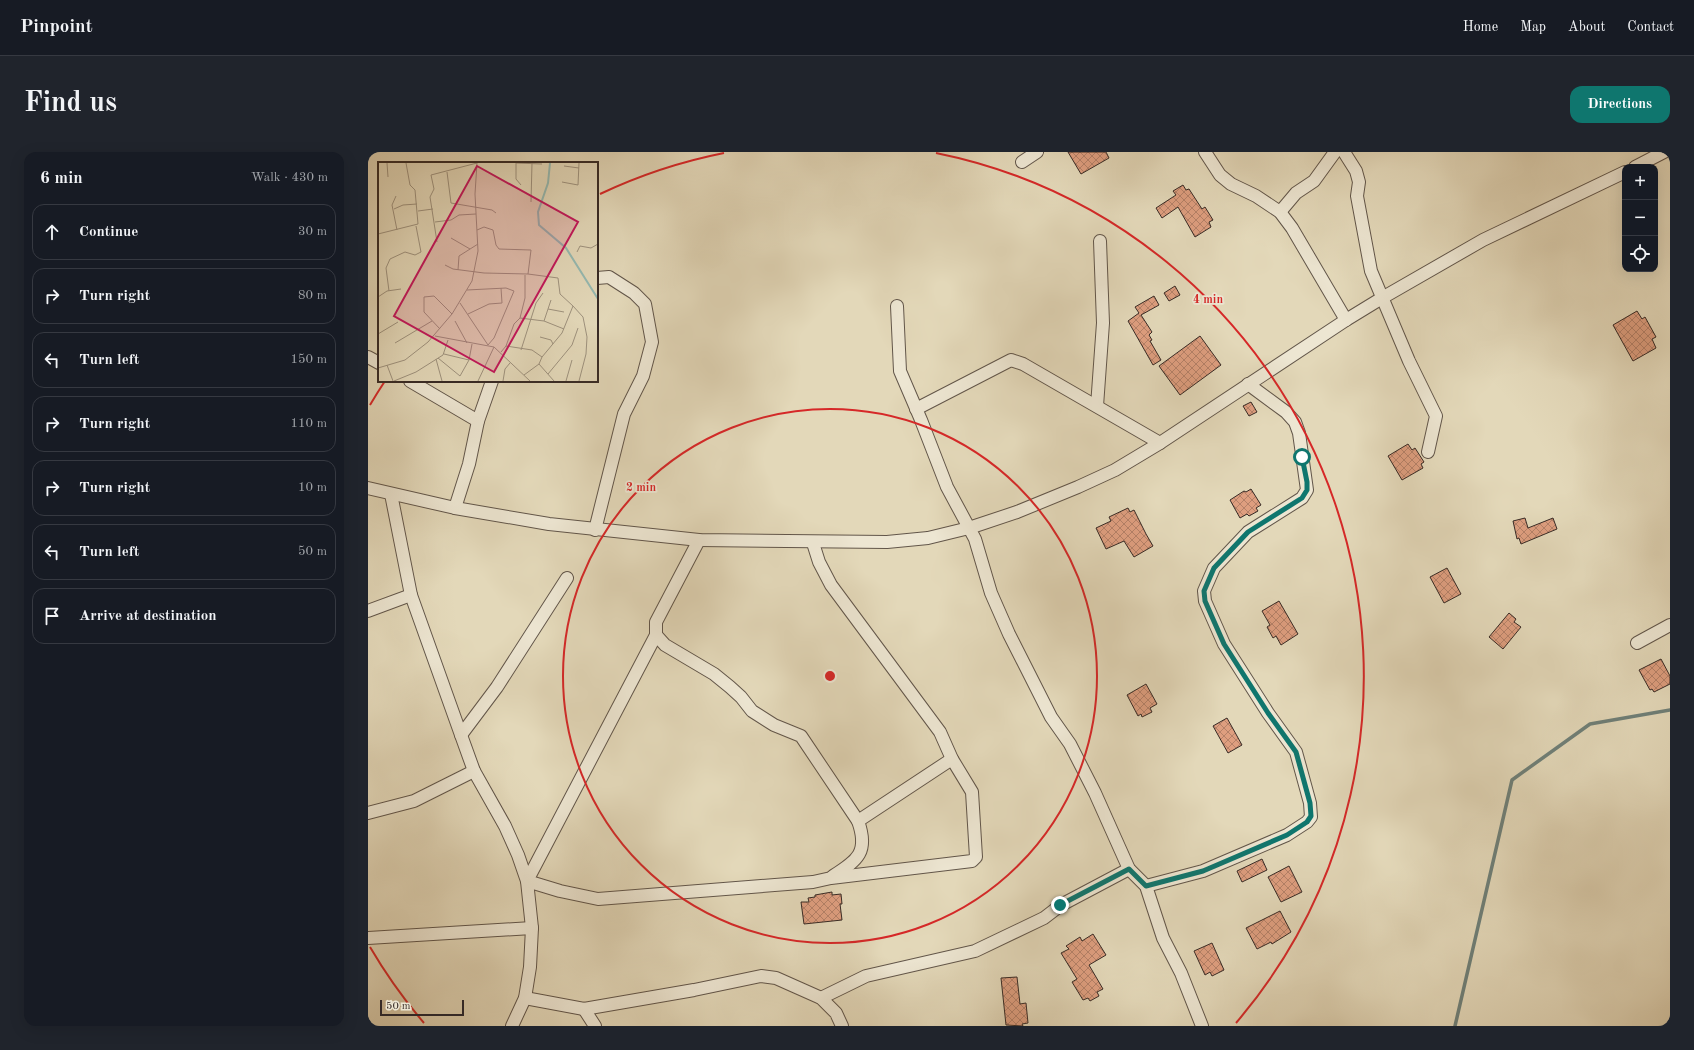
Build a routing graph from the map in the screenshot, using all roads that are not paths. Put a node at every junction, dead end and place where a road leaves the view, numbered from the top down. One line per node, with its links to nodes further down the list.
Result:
1 (1037, 152): 6 (street)
2 (1205, 152): 9 (street)
3 (1335, 152): 9 (street)
4 (1344, 152): 12 (street)
5 (1664, 152): 7 (street)
6 (1022, 162)
7 (1641, 164)
8 (1622, 173): 12 (street)
9 (1280, 212): 14 (street)
10 (1100, 240): 20 (street)
11 (598, 278): 29 (street)
12 (1382, 298): 14 (street); 24 (street)
13 (897, 306): 21 (street)
14 (1346, 320): 19 (street)
15 (368, 357): 16 (street)
16 (378, 362)
17 (412, 382): 22 (street)
18 (492, 382): 22 (street)
19 (1248, 384): 23 (street); 46 (street)
20 (1097, 406): 21 (street); 23 (street)
21 (916, 408): 28 (street)
22 (478, 421): 27 (street)
23 (1160, 443): 28 (street)
24 (1428, 452)
25 (368, 488): 26 (street)
26 (391, 494): 27 (street); 33 (street)
27 (455, 508): 29 (street)
28 (968, 528): 31 (street); 43 (street)
29 (595, 530): 30 (street)
30 (699, 540): 31 (street); 36 (street)
31 (813, 543): 39 (street)
32 (567, 578): 38 (street)
33 (412, 595): 34 (street); 38 (street)
34 (368, 611)
35 (1670, 625): 37 (street)
36 (656, 635): 42 (street); 45 (street)
37 (1637, 643)
38 (461, 735): 40 (street)
39 (952, 759): 42 (street); 44 (street)
40 (474, 771): 41 (street); 45 (street)
41 (368, 813)
42 (858, 822): 44 (street)
43 (1129, 869): 46 (street); 50 (street)
44 (831, 878): 45 (street)
45 (527, 881): 47 (street)
46 (1146, 886): 55 (street)
47 (532, 928): 48 (street); 49 (street)
48 (368, 938)
49 (525, 998): 51 (street); 52 (street)
50 (821, 998): 51 (street); 54 (street)
51 (584, 1009): 53 (street)
52 (512, 1026)
53 (594, 1026)
54 (842, 1026)
55 (1202, 1026)

